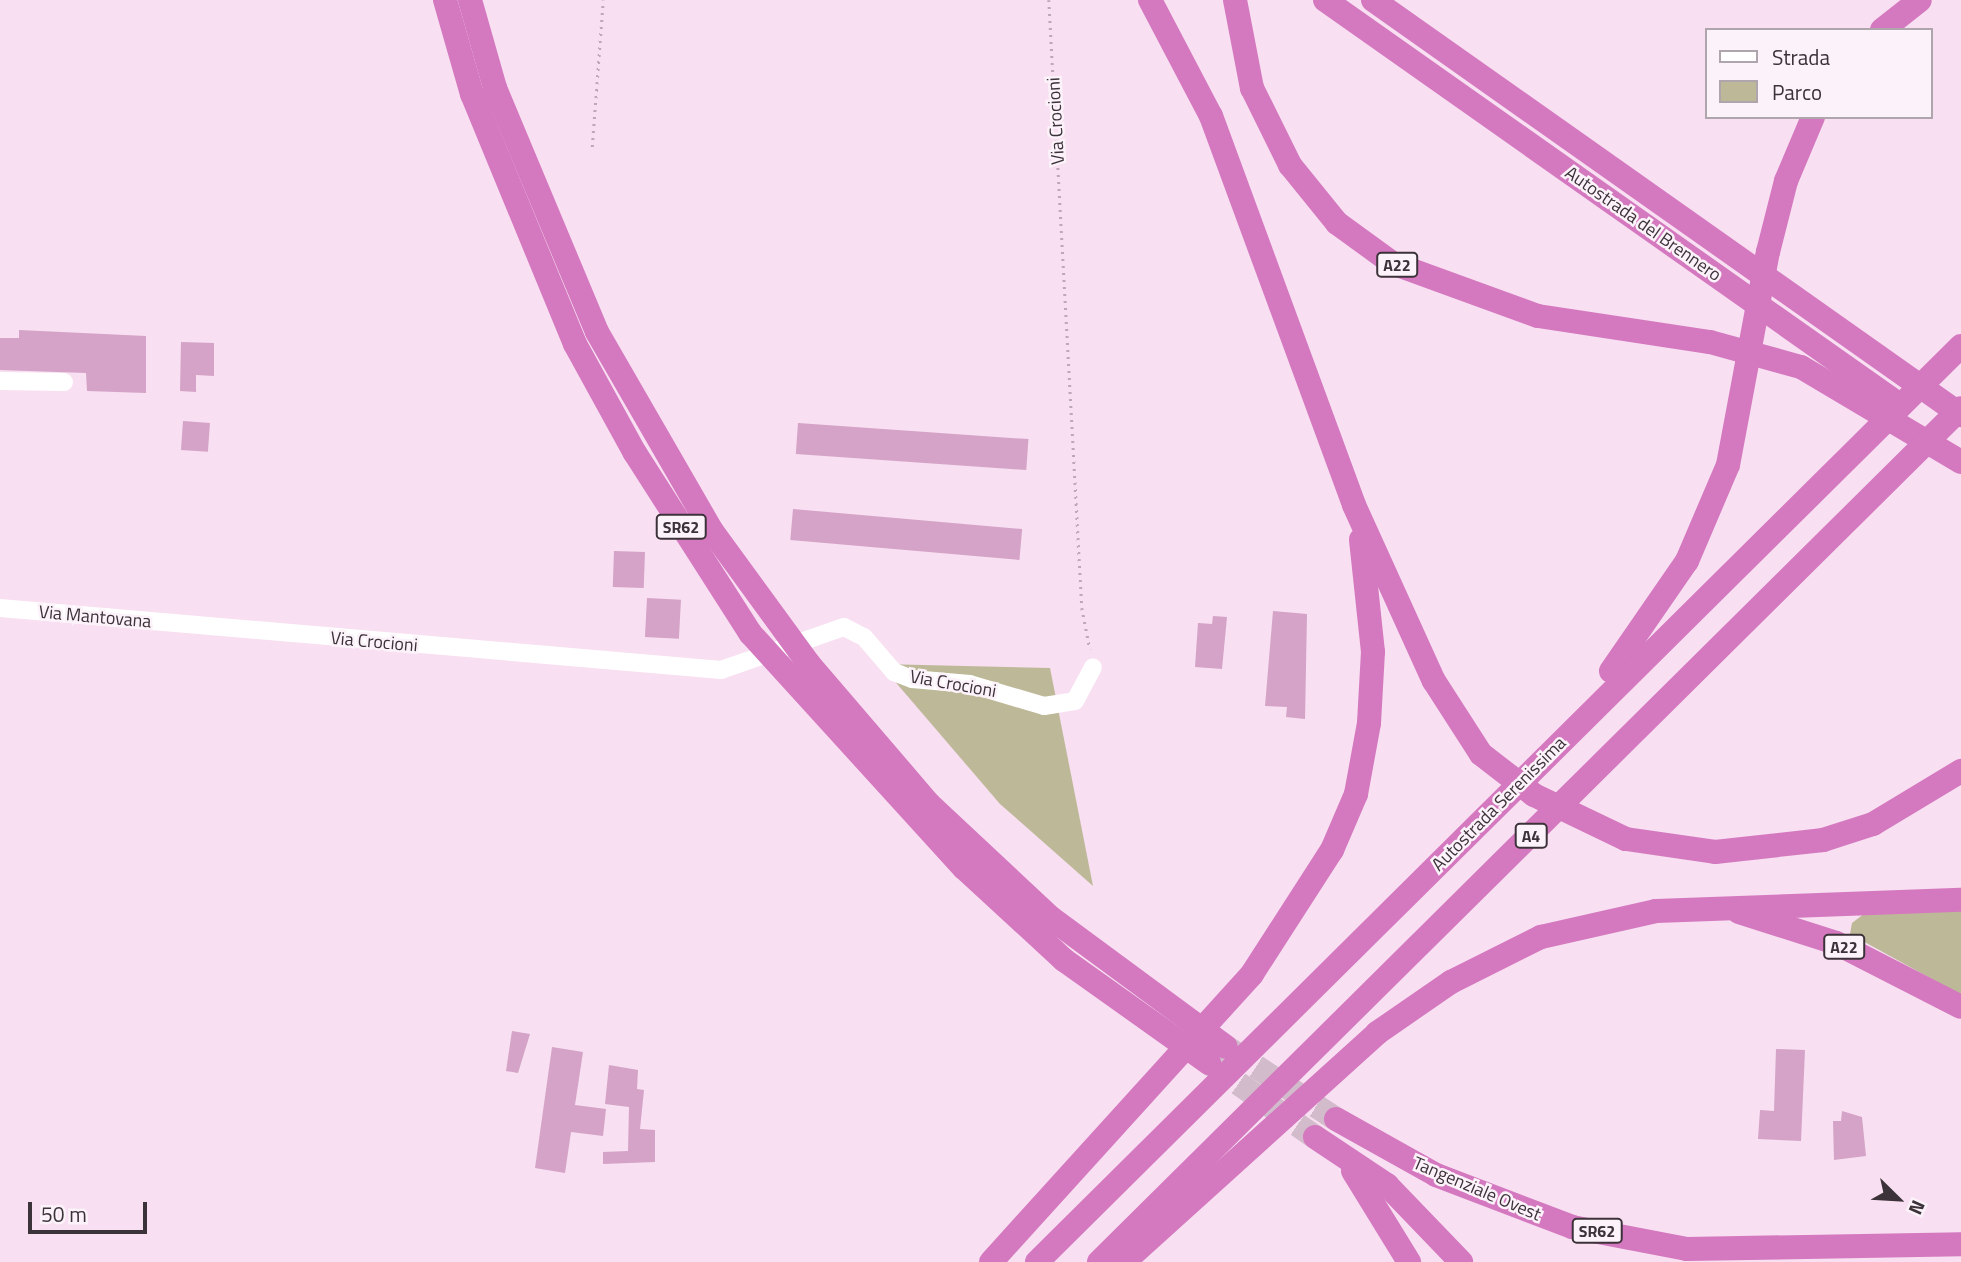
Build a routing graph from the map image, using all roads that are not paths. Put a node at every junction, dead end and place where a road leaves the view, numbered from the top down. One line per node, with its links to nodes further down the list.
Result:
1 (445, 0): 2 (highway, SR62)
2 (470, 0)
3 (1150, 0): 19 (highway)
4 (1235, 0): 15 (highway, A22)
5 (1325, 0): 15 (highway, Autostrada del Brennero)
6 (1373, 0): 11 (highway, Autostrada del Brennero)
7 (1920, 0): 8 (highway)
8 (1885, 28)
9 (1812, 119): 25 (highway)
10 (1961, 346): 25 (highway, Autostrada Serenissima / A4)
11 (1901, 366): 14 (highway); 17 (highway)
12 (0, 382): 13 (street)
13 (64, 382)
14 (1961, 393)
15 (1875, 397): 18 (highway, Autostrada del Brennero)
16 (1961, 408): 32 (highway, A4)
17 (1961, 415)
18 (1956, 452)
19 (1354, 505): 23 (highway); 30 (highway)
20 (0, 608): 21 (street, Via Mantovana)
21 (190, 626): 22 (street, Via Crocioni)
22 (1093, 667)
23 (1961, 771)
24 (1961, 900): 26 (highway, A22)
25 (1395, 907): 31 (highway, Autostrada Serenissima / A4)
26 (1718, 908): 27 (highway, A22); 33 (highway, A22)
27 (1961, 1007)
28 (1336, 1119): 29 (highway, Tangenziale Ovest / SR62)
29 (1961, 1244)
30 (991, 1262)
31 (1037, 1262)
32 (1099, 1262)
33 (1124, 1262)
34 (1409, 1262): 35 (highway, Tangenziale Ovest)
35 (1461, 1262)

